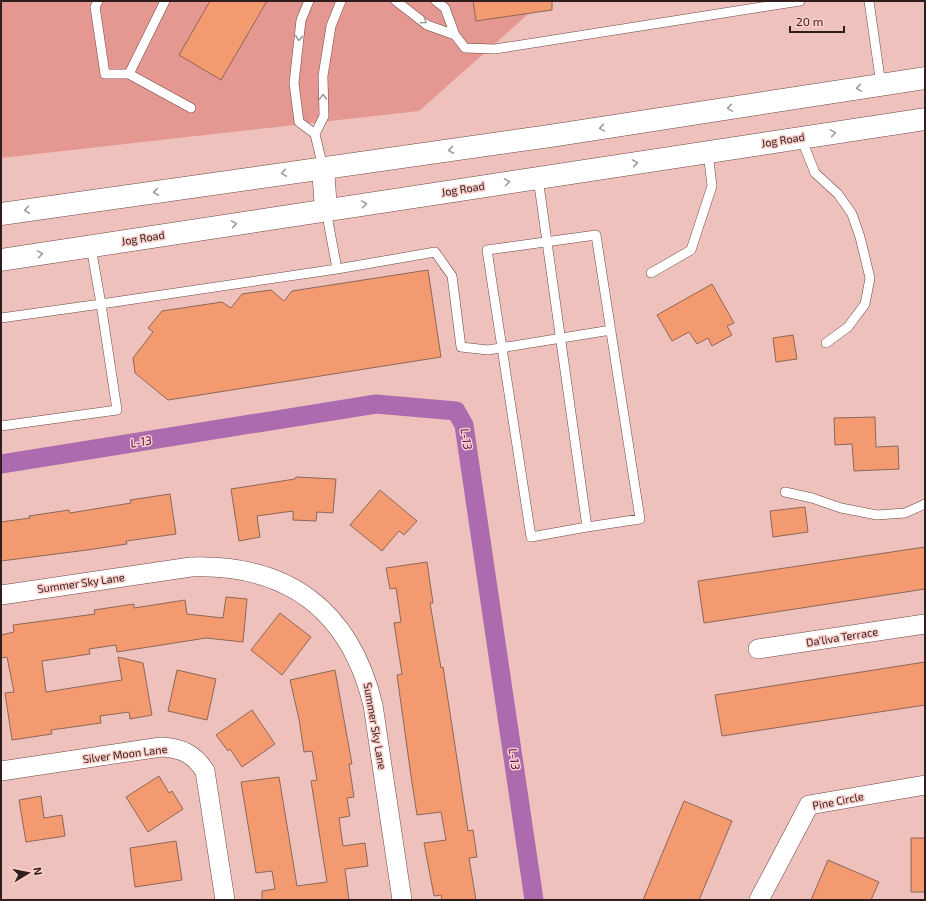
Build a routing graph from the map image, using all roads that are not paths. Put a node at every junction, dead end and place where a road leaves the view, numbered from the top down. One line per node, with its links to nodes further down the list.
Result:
1 (98, 1): 10 (lane)
2 (166, 1): 10 (lane)
3 (309, 1): 15 (lane, one-way to 15)
4 (342, 1): 15 (lane, one-way to 4)
5 (396, 1): 9 (lane, one-way to 9)
6 (436, 1): 9 (lane)
7 (800, 1): 9 (lane)
8 (869, 1): 12 (lane)
9 (455, 35)
10 (129, 74): 13 (lane)
11 (925, 78): 12 (main road)
12 (881, 85): 18 (main road, one-way to 18)
13 (191, 108)
14 (925, 118): 16 (main road, Jog Road, one-way to 14)
15 (315, 134): 18 (lane)
16 (801, 138): 17 (main road, Jog Road); 31 (lane)
17 (708, 152): 19 (main road, Jog Road, one-way to 17); 26 (lane)
18 (323, 168): 20 (main road); 21 (main road, one-way to 21)
19 (538, 178): 20 (main road, Jog Road, one-way to 19); 22 (lane)
20 (326, 210): 23 (main road, Jog Road, one-way to 20); 25 (lane)
21 (1, 214)
22 (547, 241): 29 (lane); 30 (lane); 32 (lane)
23 (91, 246): 24 (main road, Jog Road, one-way to 23); 27 (lane)
24 (1, 260)
25 (337, 268): 27 (lane); 32 (lane)
26 (651, 273)
27 (101, 304): 28 (lane); 33 (lane)
28 (1, 318)
29 (611, 330): 30 (lane); 36 (lane)
30 (561, 339): 32 (lane); 36 (lane)
31 (826, 343)
32 (502, 348): 36 (lane)
33 (1, 426)
34 (785, 492): 35 (lane)
35 (925, 504)
36 (587, 527)
37 (1, 594): 43 (street, Summer Sky Lane)
38 (925, 624): 39 (street, Da'liva Terrace)
39 (758, 649)
40 (1, 771): 42 (street, Silver Moon Lane)
41 (925, 785): 44 (street, Pine Circle)
42 (225, 900)
43 (402, 900)
44 (759, 900)

